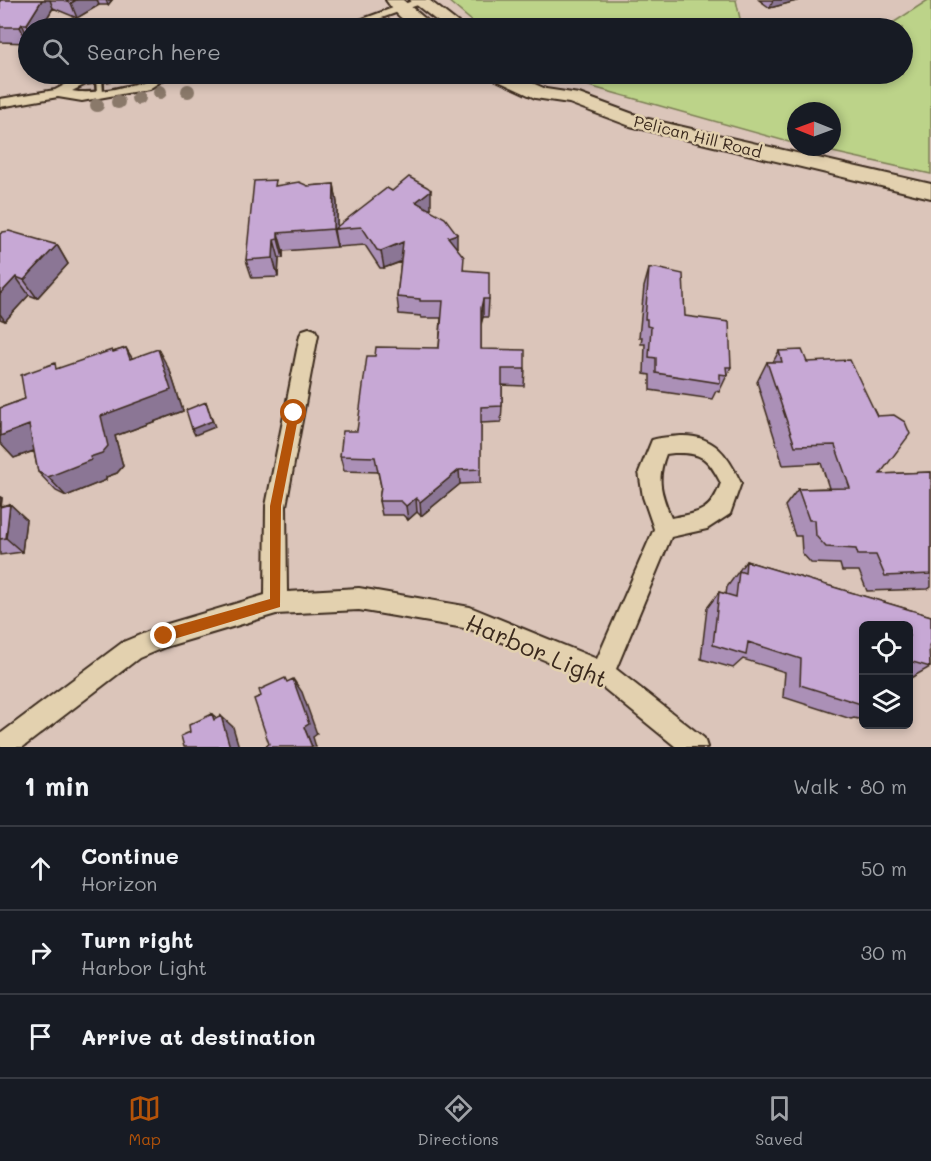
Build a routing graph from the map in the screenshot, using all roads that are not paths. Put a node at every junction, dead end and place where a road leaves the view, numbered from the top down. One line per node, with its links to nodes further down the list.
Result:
1 (419, 1): 2 (street); 5 (street)
2 (398, 5): 3 (street); 4 (street)
3 (367, 18)
4 (414, 18)
5 (442, 18)
6 (77, 84): 11 (street)
7 (99, 84): 12 (lane)
8 (151, 84): 12 (street)
9 (520, 84): 13 (street, Pelican Hill Road)
10 (559, 84): 13 (street, Pelican Hill Road)
11 (58, 93): 12 (street); 14 (street)
12 (100, 94)
13 (572, 98): 15 (street, Pelican Hill Road)
14 (0, 103)
15 (931, 191)
16 (309, 335): 18 (street)
17 (664, 528): 17 (street); 19 (street)
18 (276, 603): 19 (street, Harbor Light); 20 (street, Harbor Light)
19 (603, 673): 21 (street, Harbor Light)
20 (3, 747)
21 (695, 747)

